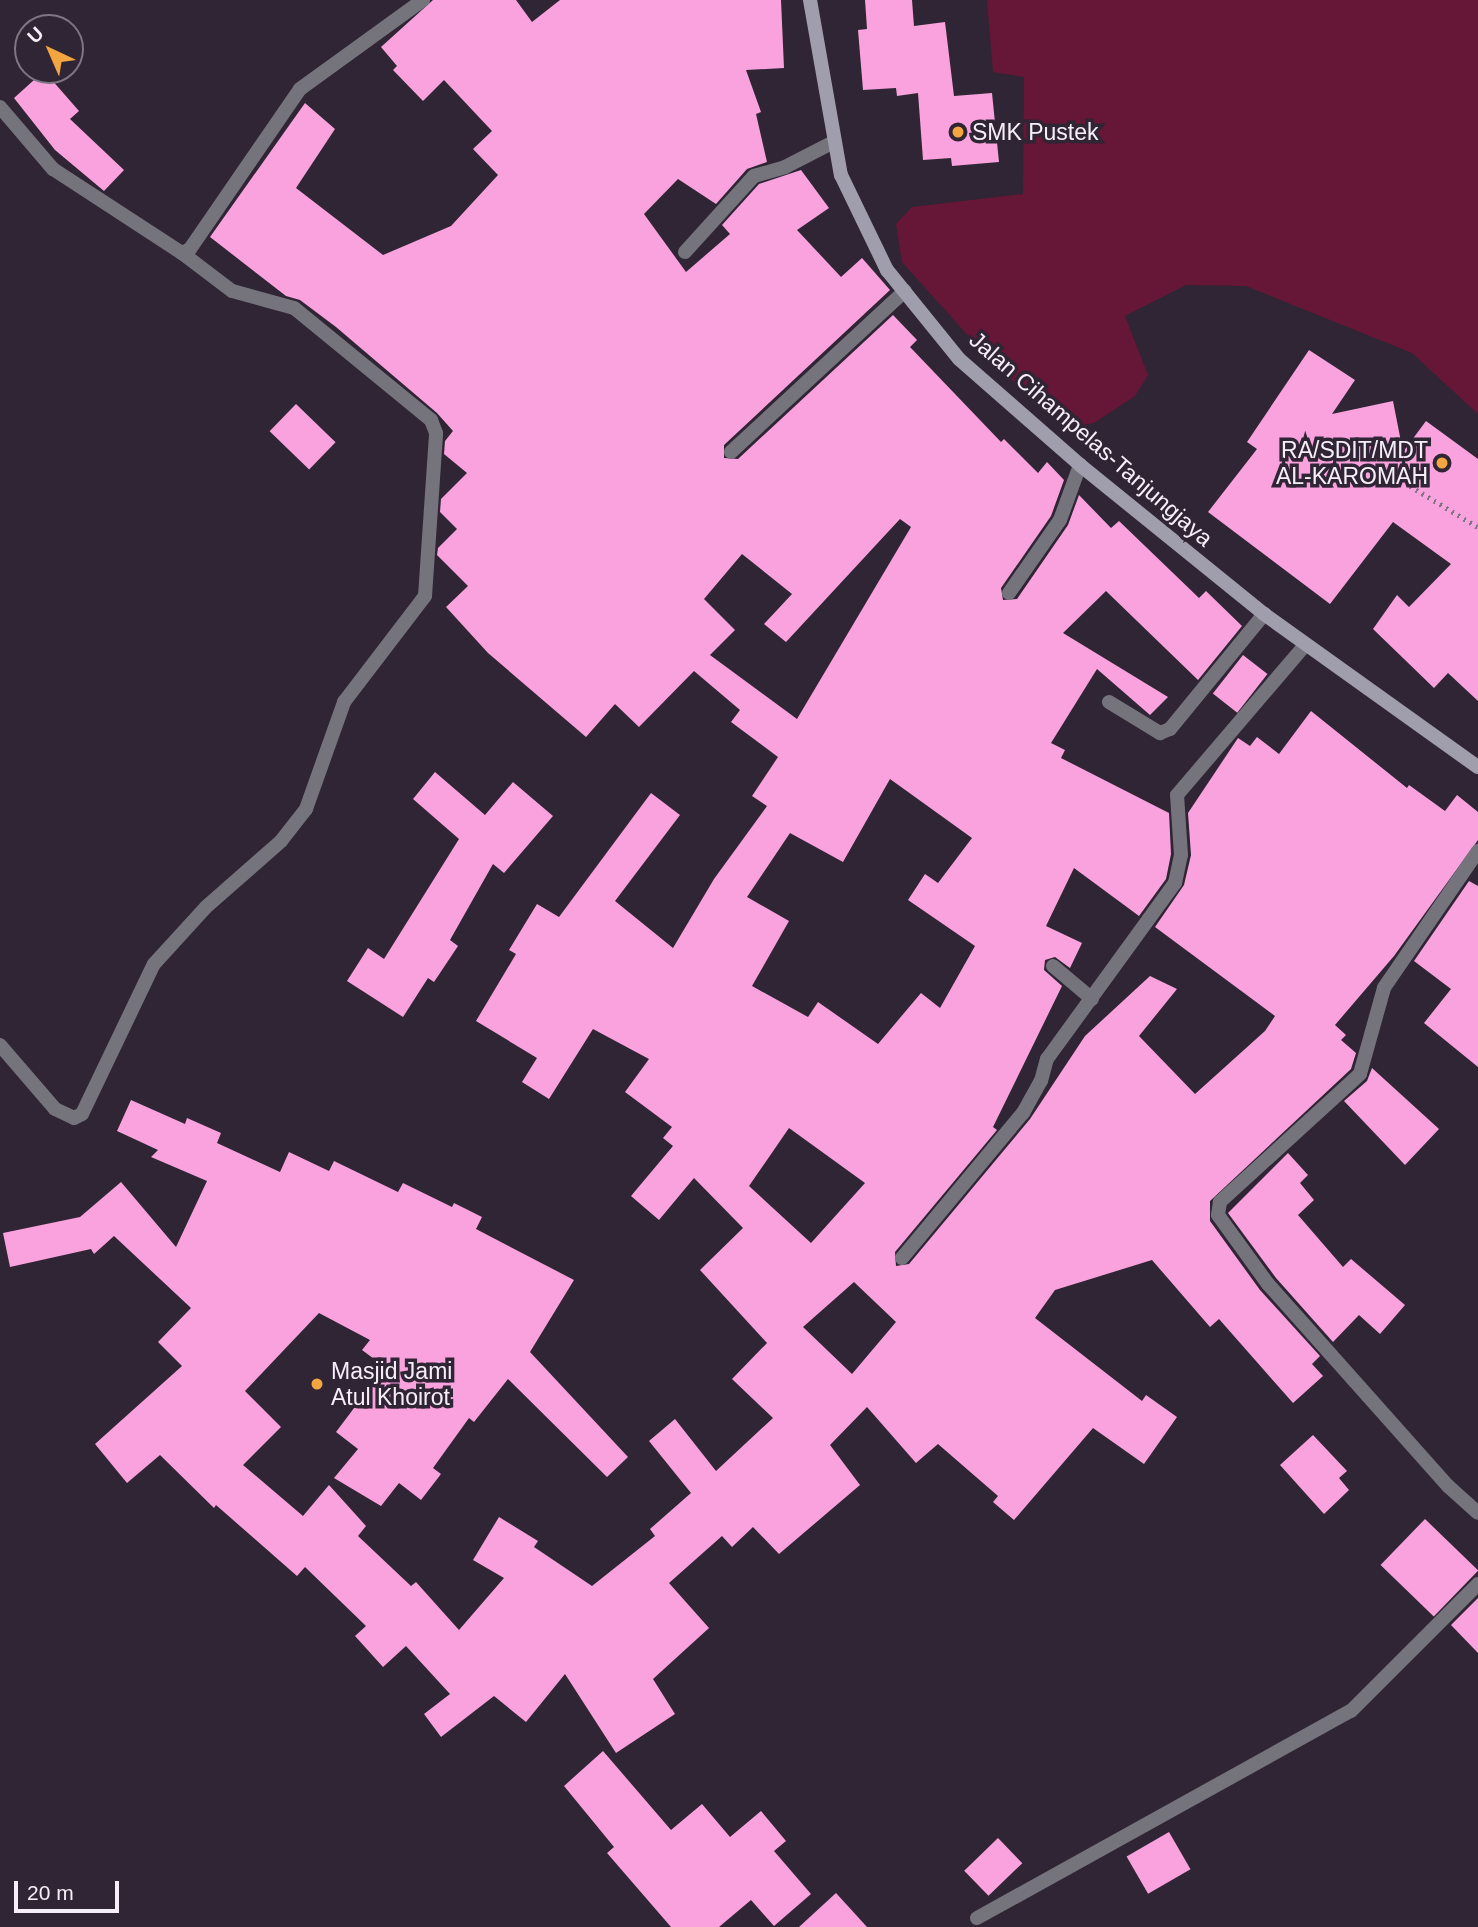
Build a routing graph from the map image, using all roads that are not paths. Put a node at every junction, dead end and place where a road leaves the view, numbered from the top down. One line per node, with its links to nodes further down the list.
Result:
1 (424, 0): 6 (street)
2 (810, 0): 4 (main road, Jalan Cihampelas-Tanjungjaya)
3 (0, 107): 6 (street)
4 (832, 143): 5 (street); 7 (main road, Jalan Cihampelas-Tanjungjaya)
5 (685, 252)
6 (182, 253): 18 (street)
7 (905, 291): 8 (street); 9 (main road, Jalan Cihampelas-Tanjungjaya)
8 (731, 452)
9 (1080, 465): 10 (street); 11 (main road, Jalan Cihampelas-Tanjungjaya)
10 (1009, 593)
11 (1264, 614): 12 (main road, Jalan Cihampelas-Tanjungjaya); 13 (street)
12 (1305, 645): 14 (main road, Jalan Cihampelas-Tanjungjaya); 17 (street)
13 (1109, 702)
14 (1478, 767)
15 (1478, 851): 20 (street)
16 (1053, 965): 17 (street)
17 (1092, 999): 19 (street)
18 (0, 1045)
19 (902, 1258)
20 (1478, 1513)
21 (1478, 1584): 22 (street)
22 (977, 1918)

